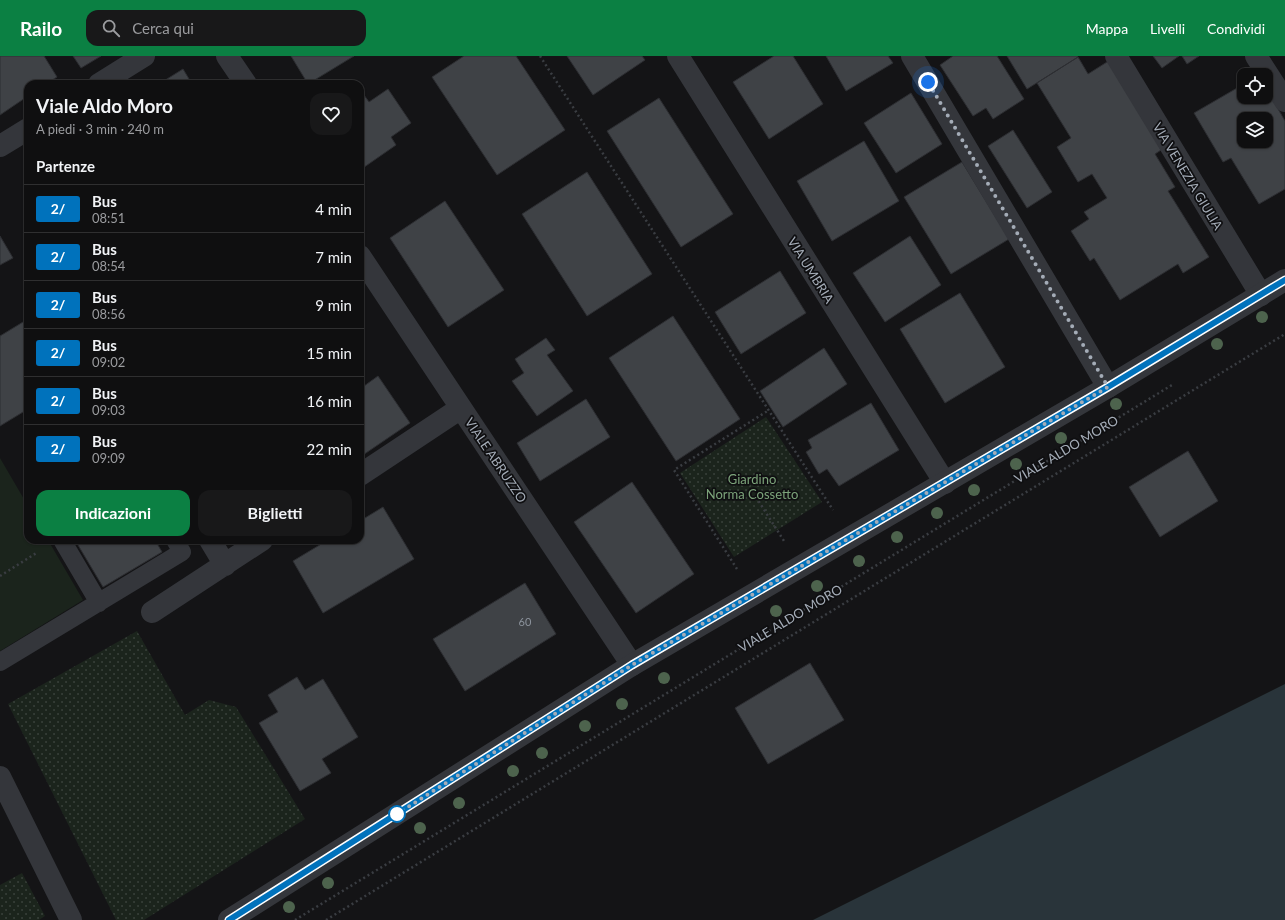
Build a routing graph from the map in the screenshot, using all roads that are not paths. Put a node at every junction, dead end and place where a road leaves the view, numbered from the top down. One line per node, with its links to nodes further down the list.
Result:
1 (144, 56): 7 (street)
2 (227, 56): 8 (street)
3 (678, 56): 18 (street, VIA UMBRIA)
4 (912, 56): 15 (street)
5 (1116, 56): 14 (street, VIA VENEZIA GIULIA)
6 (1256, 56): 9 (street)
7 (105, 80)
8 (243, 80)
9 (1285, 101)
10 (24, 131): 11 (street)
11 (0, 146)
12 (364, 262): 16 (street, VIALE ABRUZZO)
13 (1285, 280): 14 (street)
14 (1260, 295): 15 (street)
15 (1108, 387): 18 (street)
16 (461, 408): 17 (street); 27 (street, VIALE ABRUZZO)
17 (364, 472)
18 (945, 483): 27 (street)
19 (64, 544): 24 (lane)
20 (177, 544): 24 (lane)
21 (212, 544): 23 (street)
22 (256, 544): 23 (street)
23 (225, 565): 25 (street)
24 (99, 603): 26 (lane)
25 (152, 612)
26 (0, 662)
27 (632, 665): 30 (street)
28 (0, 777): 29 (street)
29 (71, 920)
30 (229, 920)

